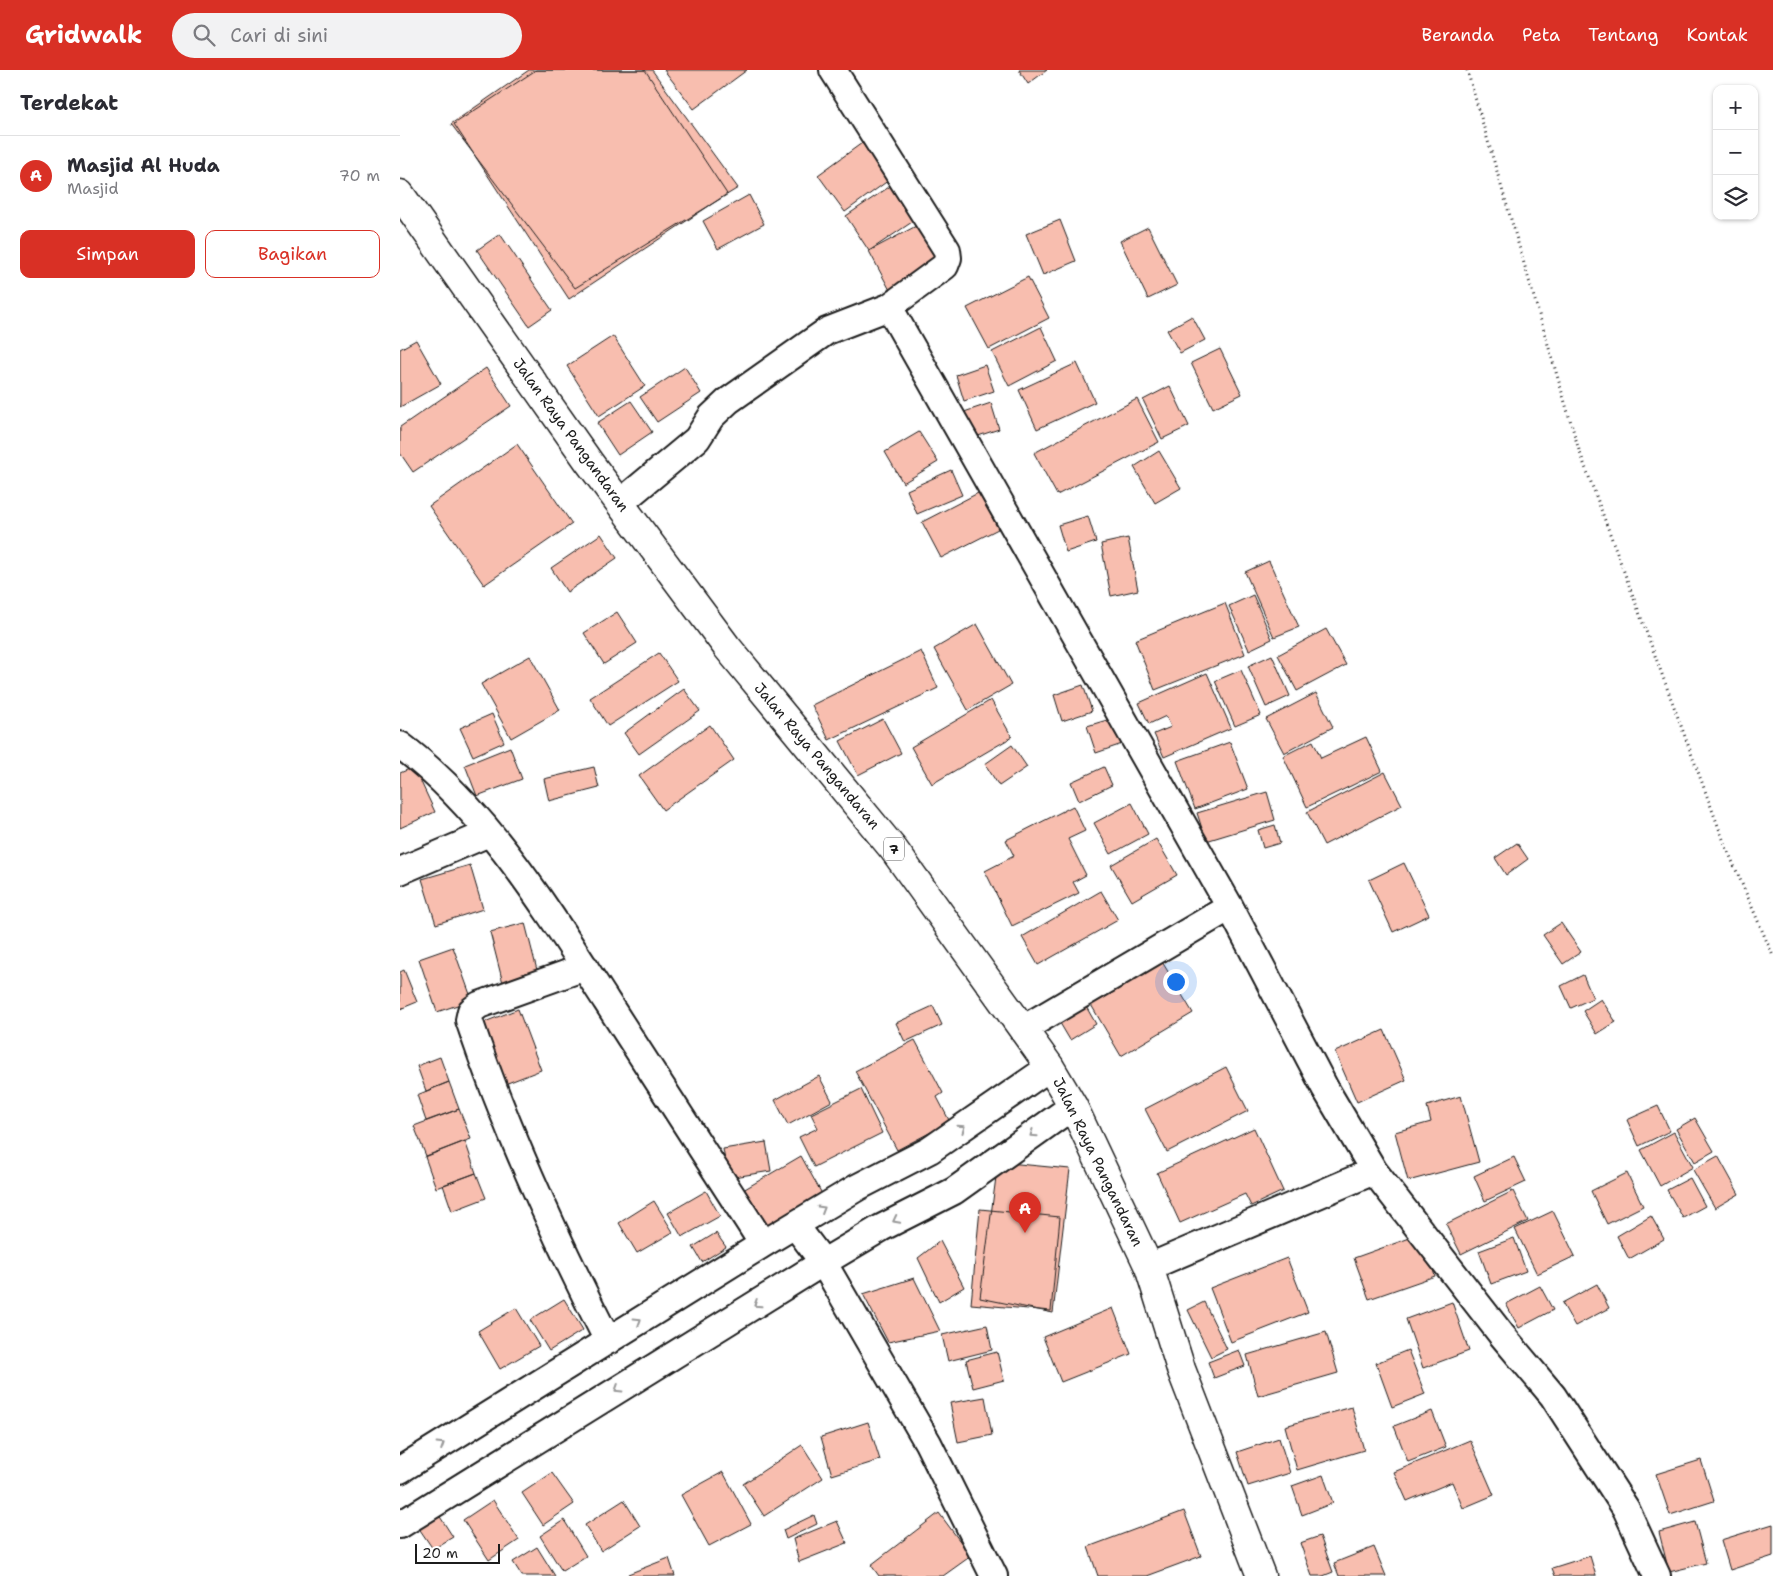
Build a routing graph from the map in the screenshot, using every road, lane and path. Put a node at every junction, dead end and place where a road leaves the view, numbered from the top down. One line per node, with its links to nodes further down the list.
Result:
1 (833, 70): 4 (street)
2 (1467, 70): 10 (path)
3 (402, 202): 5 (highway, Jalan Raya Pangandaran / 7)
4 (889, 307): 5 (street); 9 (street)
5 (620, 503): 12 (highway, Jalan Raya Pangandaran / 7)
6 (400, 744): 7 (street)
7 (488, 833): 8 (street); 11 (street)
8 (400, 871)
9 (1230, 907): 12 (street); 15 (street)
10 (1773, 956)
11 (585, 968): 17 (street); 20 (street)
12 (1023, 1029): 13 (highway, Jalan Raya Pangandaran / 7)
13 (1050, 1067): 14 (highway, Jalan Raya Pangandaran / 7); 16 (street, one-way to 13)
14 (1073, 1106): 18 (street, one-way to 18); 19 (highway, Jalan Raya Pangandaran / 7)
15 (1374, 1171): 19 (street); 25 (street)
16 (795, 1225): 17 (street); 18 (street)
17 (763, 1244): 20 (street, one-way to 17)
18 (823, 1262): 22 (street, one-way to 22); 23 (street)
19 (1149, 1267): 24 (highway, Jalan Raya Pangandaran / 7)
20 (608, 1341): 21 (street, one-way to 20)
21 (400, 1470)
22 (400, 1525)
23 (994, 1576)
24 (1261, 1576)
25 (1657, 1576)

